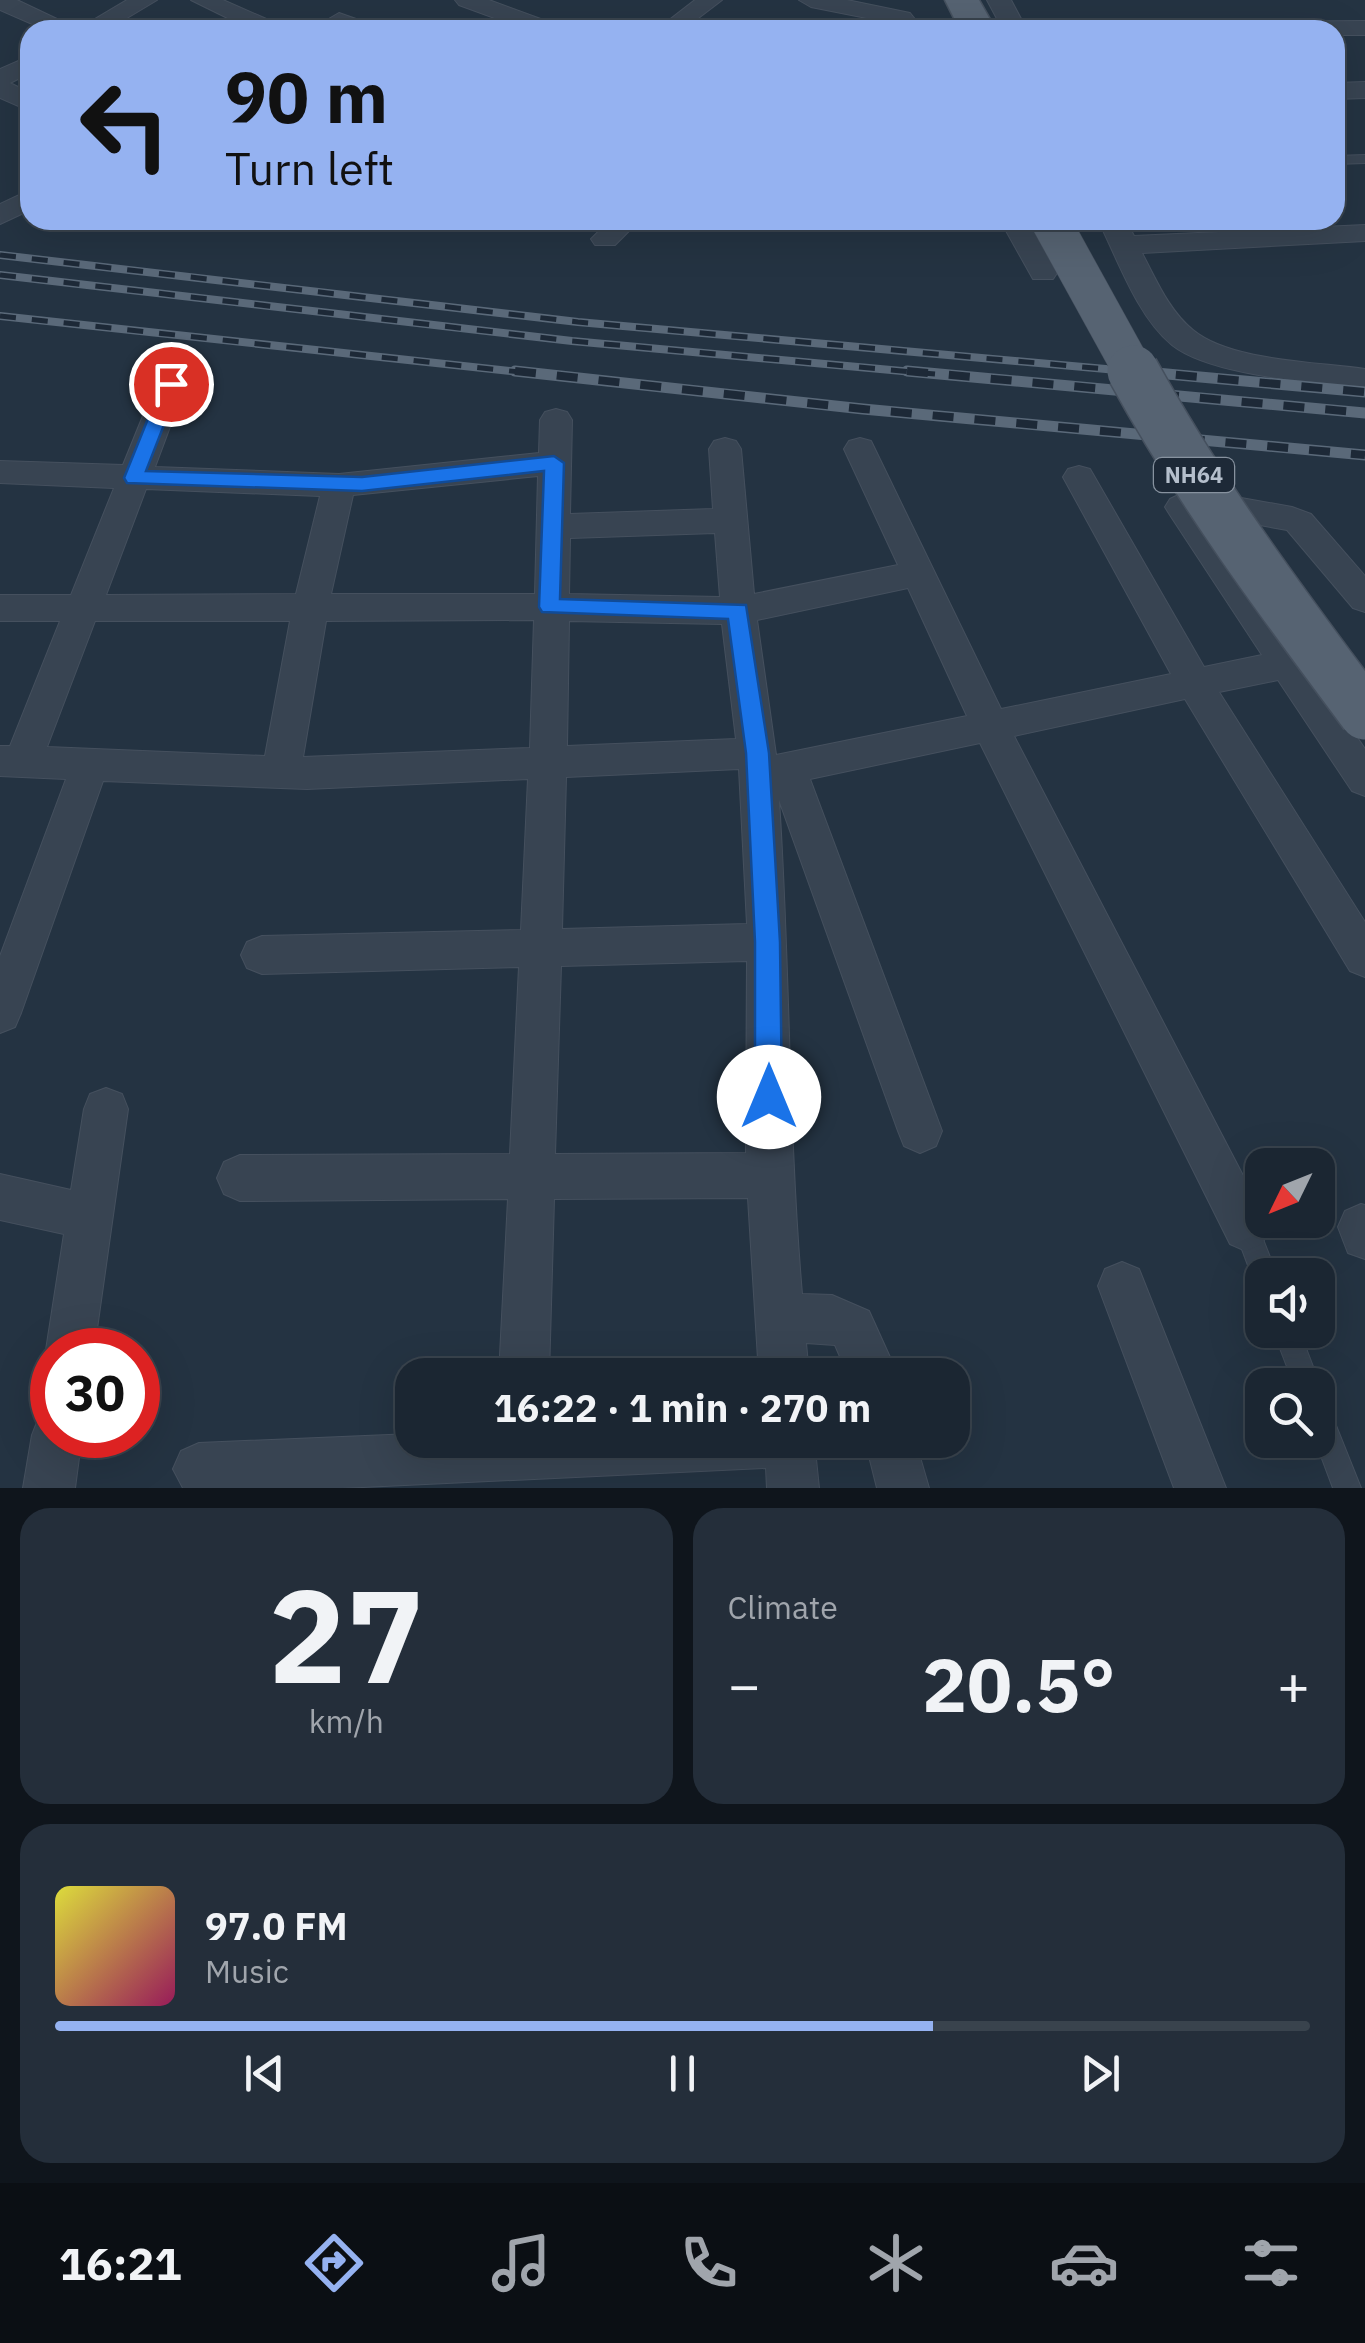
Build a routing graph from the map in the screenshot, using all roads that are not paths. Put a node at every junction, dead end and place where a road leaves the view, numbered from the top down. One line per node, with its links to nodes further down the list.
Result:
1 (145, 0): 10 (street)
2 (203, 0): 11 (street)
3 (467, 0): 12 (street)
4 (710, 0): 13 (street)
5 (810, 0): 7 (street)
6 (0, 1): 9 (street)
7 (861, 10): 8 (street); 14 (street)
8 (902, 16)
9 (43, 20)
10 (108, 20)
11 (249, 20)
12 (521, 20)
13 (682, 20)
14 (850, 20)
15 (1019, 230): 21 (street)
16 (1055, 230): 44 (main road, NH64, bridge)
17 (1085, 230): 41 (main road, NH64)
18 (1357, 233): 19 (street); 20 (street)
19 (1125, 245): 22 (street)
20 (1365, 259)
21 (1043, 273)
22 (1365, 380)
23 (171, 384): 30 (street)
24 (556, 420): 27 (street)
25 (725, 449): 32 (street)
26 (860, 449): 34 (street)
27 (554, 463): 31 (street); 33 (street)
28 (0, 472): 30 (street)
29 (1079, 477): 43 (street)
30 (134, 478): 31 (street); 39 (street)
31 (340, 485): 38 (street)
32 (731, 520): 33 (street); 40 (street)
33 (552, 527): 36 (street)
34 (919, 573): 40 (street); 45 (street)
35 (1365, 599): 42 (street)
36 (549, 607): 38 (street); 40 (street); 46 (street)
37 (0, 608): 39 (street)
38 (310, 608): 39 (street); 50 (street)
39 (82, 611): 47 (street)
40 (738, 611): 49 (street)
41 (1365, 663)
42 (1286, 664): 43 (street); 51 (street)
43 (1195, 684): 45 (street); 55 (street)
44 (1365, 714)
45 (991, 727): 49 (street); 64 (street)
46 (548, 761): 49 (street); 50 (street); 53 (street)
47 (11, 762): 48 (street)
48 (90, 764): 50 (street); 56 (street)
49 (767, 766): 52 (street); 58 (street)
50 (281, 772)
51 (1365, 780)
52 (768, 942): 53 (street); 59 (street)
53 (538, 948): 54 (street); 60 (street)
54 (262, 955)
55 (1365, 958)
56 (0, 1013)
57 (106, 1109): 63 (street)
58 (920, 1131)
59 (770, 1175): 60 (street); 66 (street)
60 (530, 1176): 61 (street); 68 (street)
61 (240, 1178)
62 (0, 1197): 63 (street)
63 (90, 1217): 67 (street)
64 (1245, 1226)
65 (1122, 1286): 79 (street)
66 (780, 1319): 69 (street); 70 (street)
67 (73, 1328)
68 (525, 1358)
69 (783, 1358)
70 (868, 1358)
71 (1335, 1457): 80 (lane)
72 (54, 1458): 77 (street)
73 (723, 1458): 75 (street)
74 (895, 1458): 78 (street)
75 (521, 1461): 76 (street)
76 (200, 1469)
77 (49, 1488)
78 (903, 1488)
79 (1200, 1488)
80 (1347, 1488)

